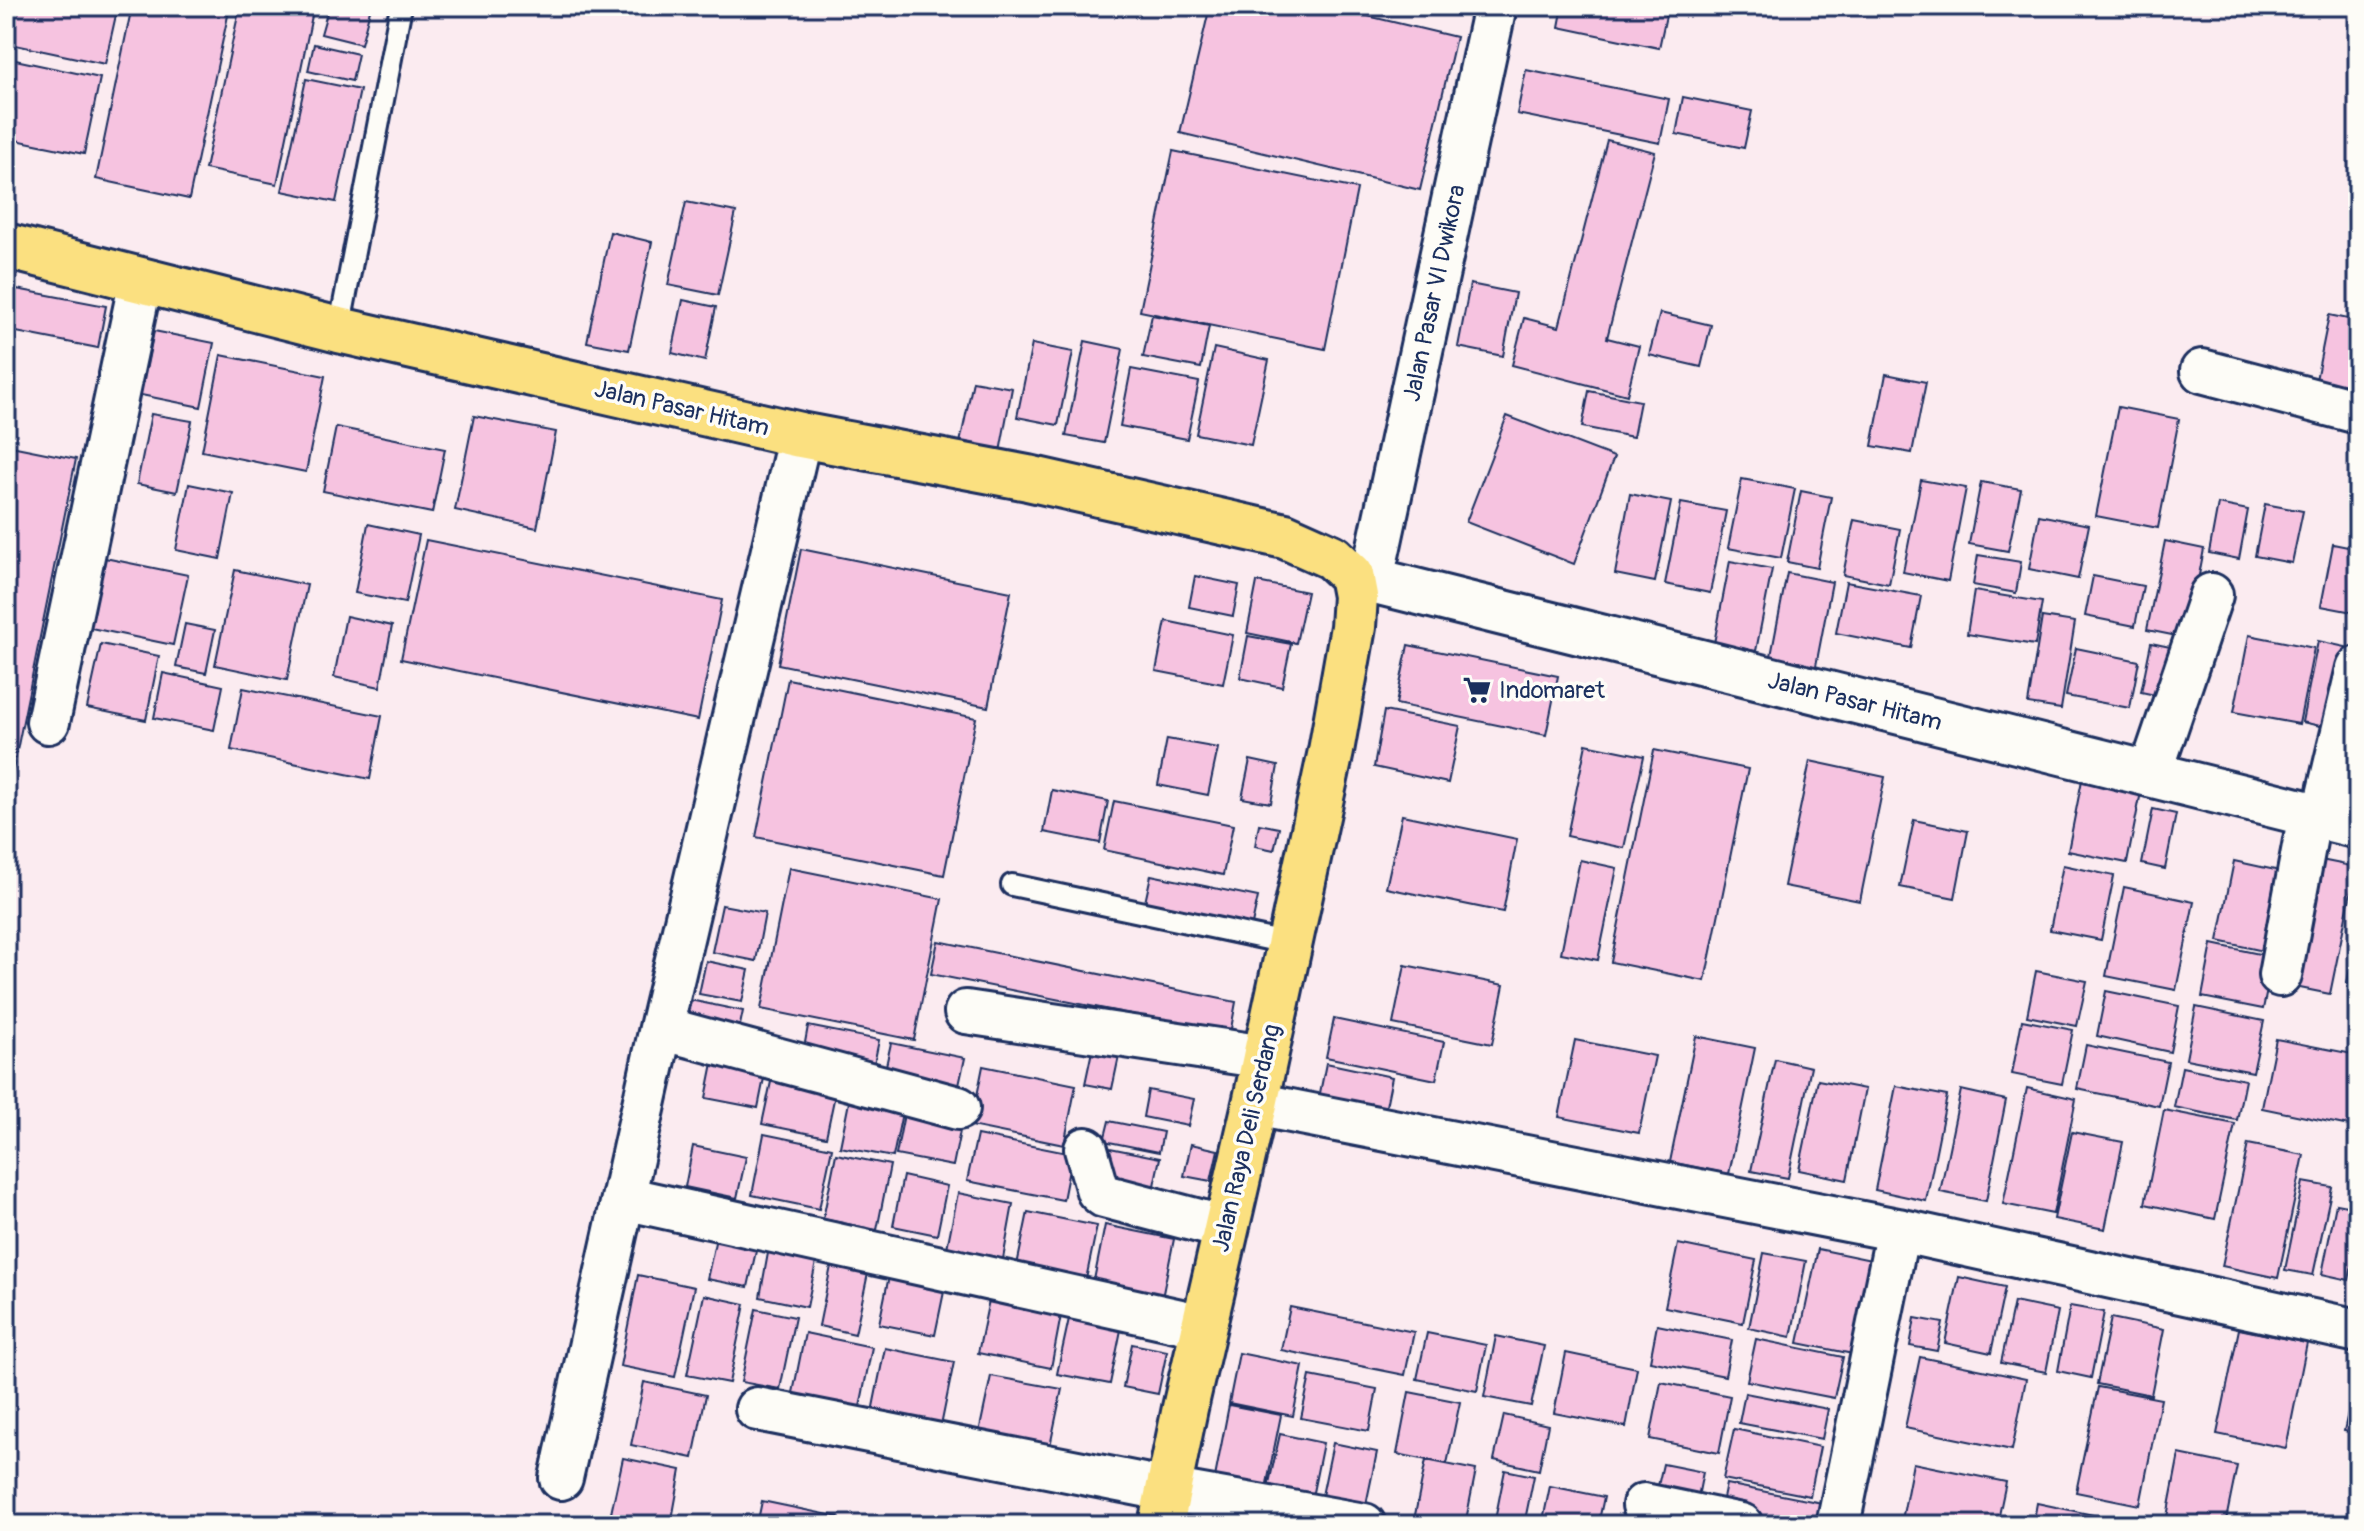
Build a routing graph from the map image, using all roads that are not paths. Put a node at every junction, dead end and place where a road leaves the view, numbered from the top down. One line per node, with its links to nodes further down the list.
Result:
1 (401, 6): 5 (lane)
2 (1495, 6): 9 (street, Jalan Pasar VI Dwikora)
3 (6, 246): 4 (main road, Jalan Pasar Hitam)
4 (141, 280): 5 (main road, Jalan Pasar Hitam); 12 (street)
5 (339, 330): 8 (main road, Jalan Pasar Hitam)
6 (2202, 371): 7 (street)
7 (2358, 412)
8 (800, 435): 9 (main road, Jalan Pasar Hitam); 19 (street)
9 (1362, 577): 13 (main road, Jalan Pasar Hitam); 16 (main road, Jalan Raya Deli Serdang)
10 (2211, 595): 13 (street)
11 (2358, 668): 14 (street)
12 (48, 722)
13 (2150, 775): 14 (main road, Jalan Pasar Hitam)
14 (2330, 819): 17 (street)
15 (1012, 885): 16 (lane)
16 (1291, 944): 20 (main road, Jalan Raya Deli Serdang)
17 (2280, 975)
18 (966, 1012): 20 (street)
19 (661, 1028): 22 (street); 24 (street)
20 (1265, 1057): 21 (main road, Jalan Raya Deli Serdang)
21 (1255, 1104): 25 (main road, Jalan Raya Deli Serdang); 26 (street)
22 (958, 1108)
23 (1086, 1149): 25 (street)
24 (624, 1198): 27 (street); 30 (street)
25 (1226, 1228): 27 (main road, Jalan Raya Deli Serdang)
26 (1898, 1230): 28 (street); 33 (street)
27 (1203, 1326): 32 (main road, Jalan Raya Deli Serdang)
28 (2358, 1331)
29 (757, 1409): 32 (street)
30 (561, 1478)
31 (1644, 1505): 35 (street)
32 (1165, 1508): 34 (street)
33 (1849, 1523)
34 (1364, 1525)
35 (1741, 1525)

